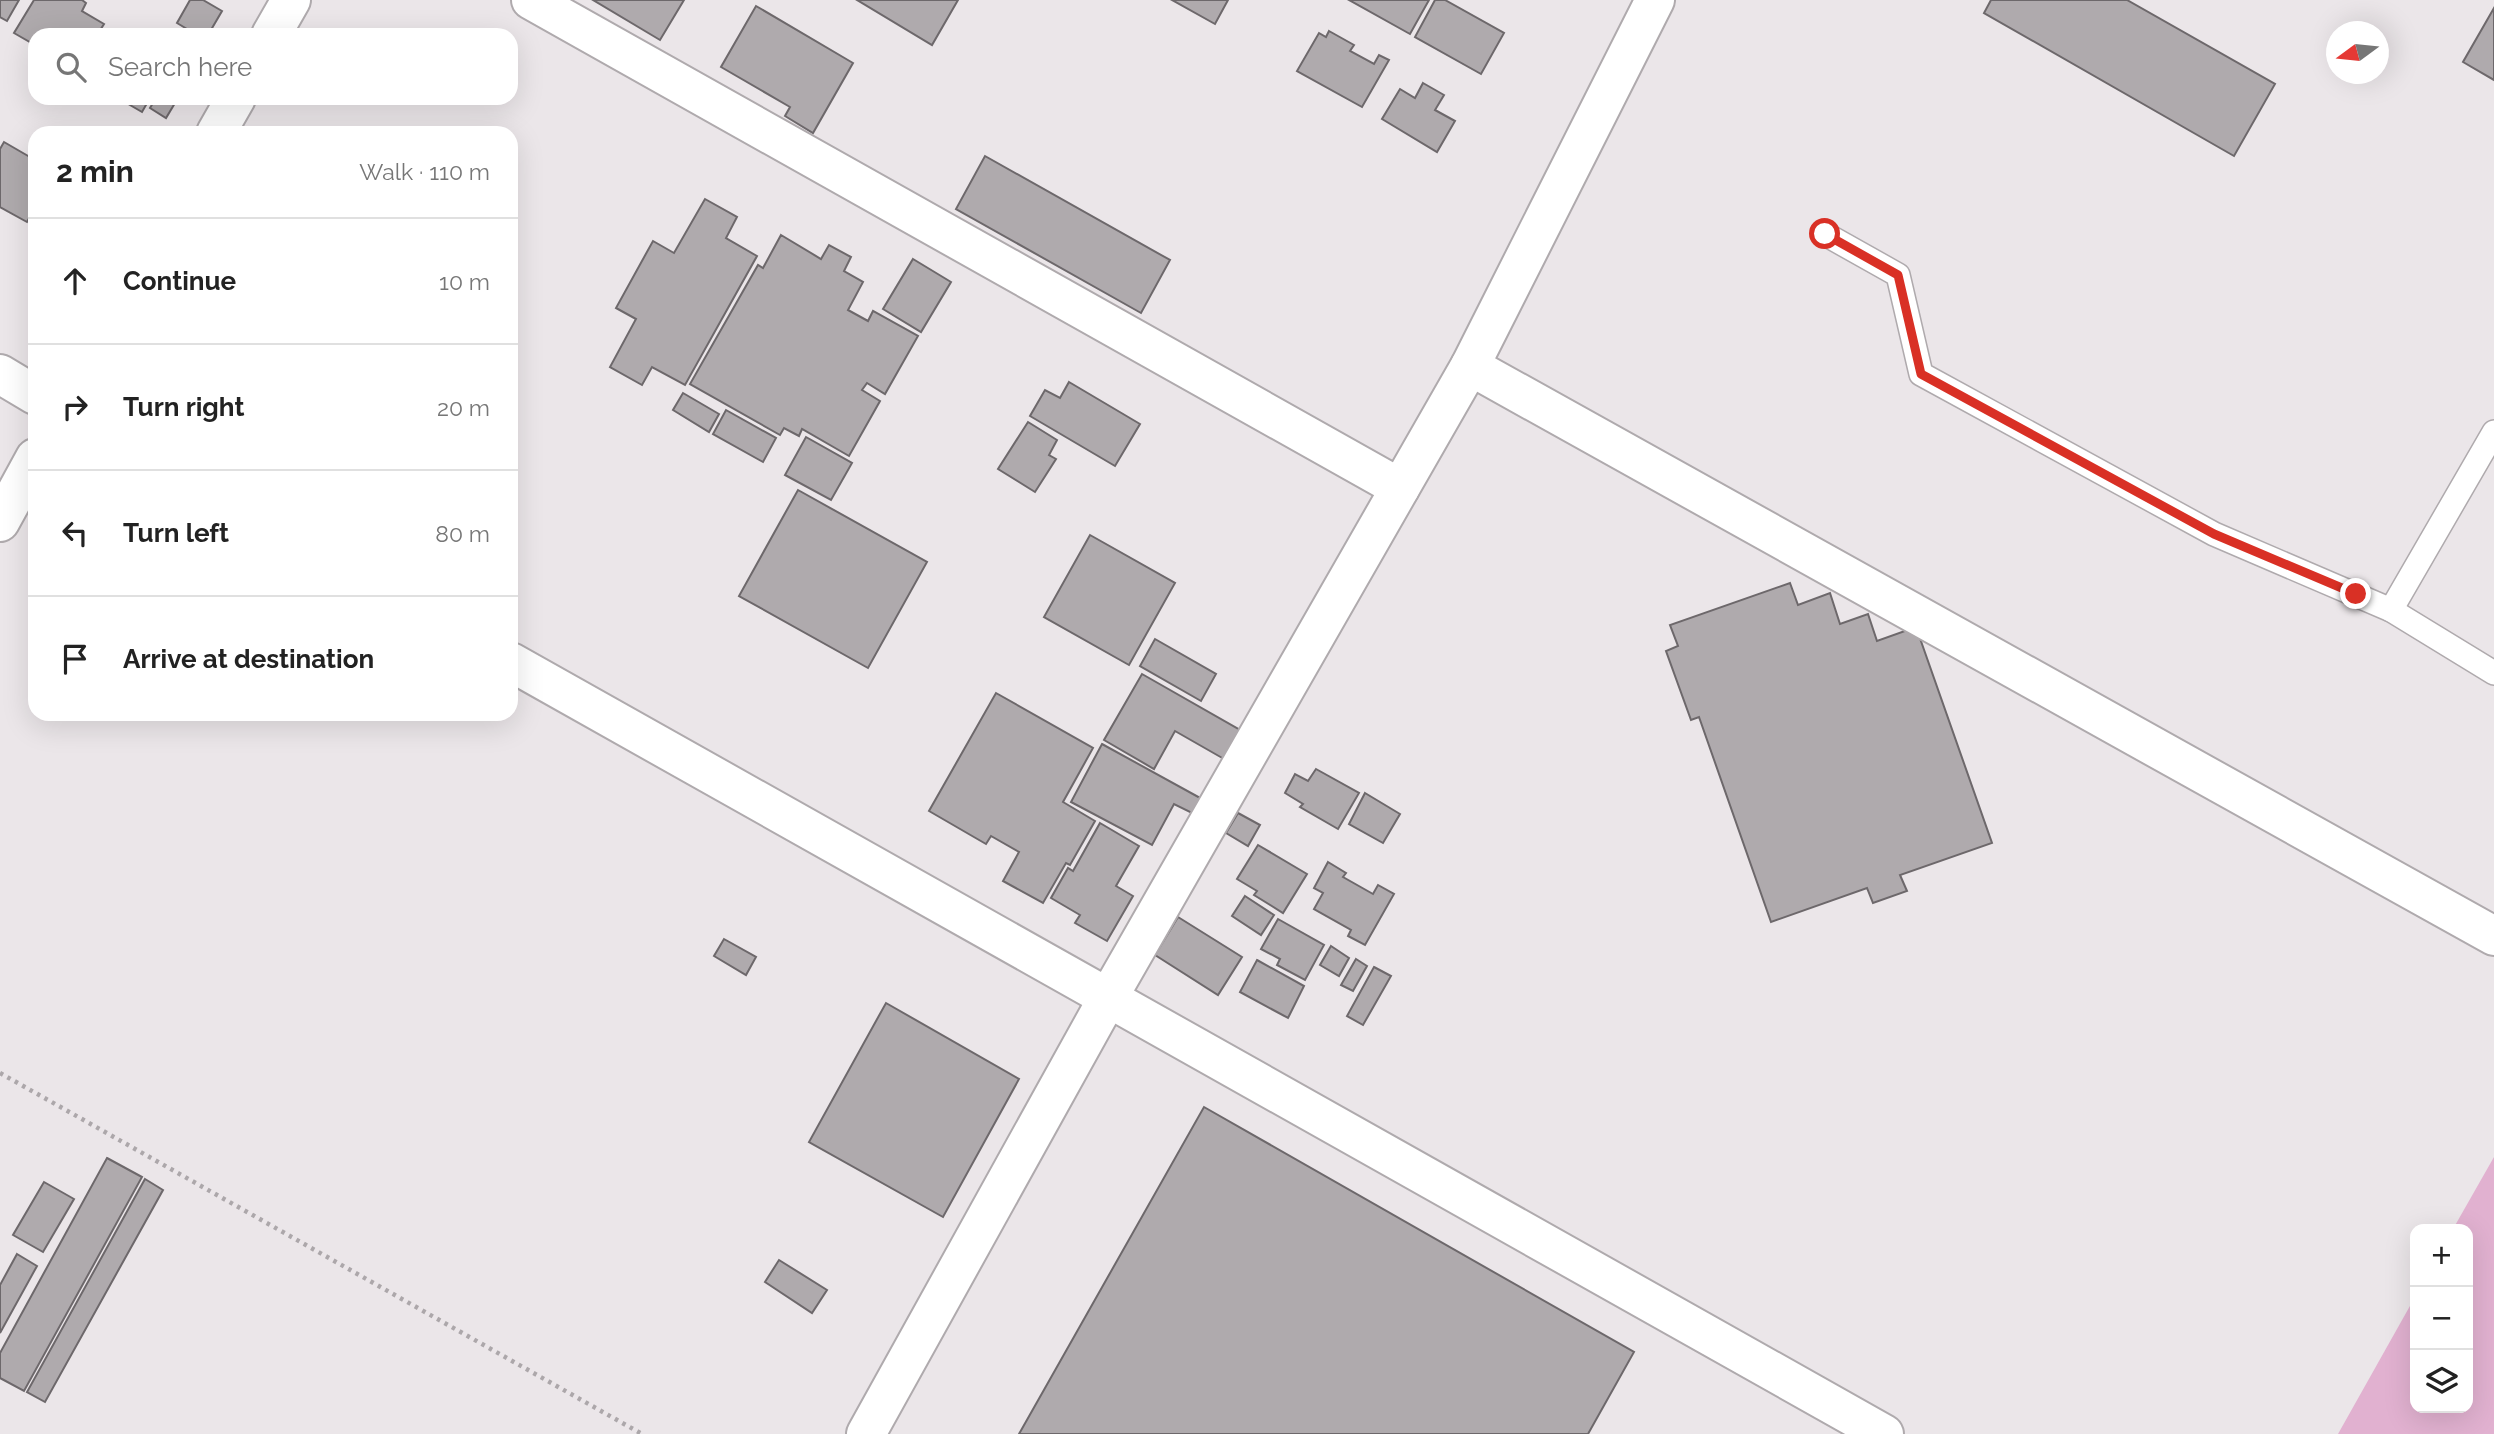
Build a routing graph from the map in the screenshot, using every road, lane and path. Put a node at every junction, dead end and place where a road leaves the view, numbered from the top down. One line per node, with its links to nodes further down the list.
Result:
1 (291, 0): 4 (street)
2 (531, 0): 13 (street)
3 (1655, 0): 8 (street)
4 (275, 28)
5 (232, 105): 6 (street)
6 (220, 126)
7 (1825, 234): 15 (lane)
8 (1470, 366): 13 (street); 18 (street)
9 (0, 374): 10 (street)
10 (28, 391)
11 (2494, 432): 15 (lane)
12 (28, 471): 14 (street)
13 (1400, 488): 19 (street)
14 (0, 522)
15 (2391, 610): 17 (lane)
16 (518, 666): 19 (street)
17 (2494, 673)
18 (2494, 936)
19 (1109, 996): 22 (street); 23 (street)
20 (0, 1073): 21 (path)
21 (642, 1434)
22 (866, 1434)
23 (1884, 1434)

